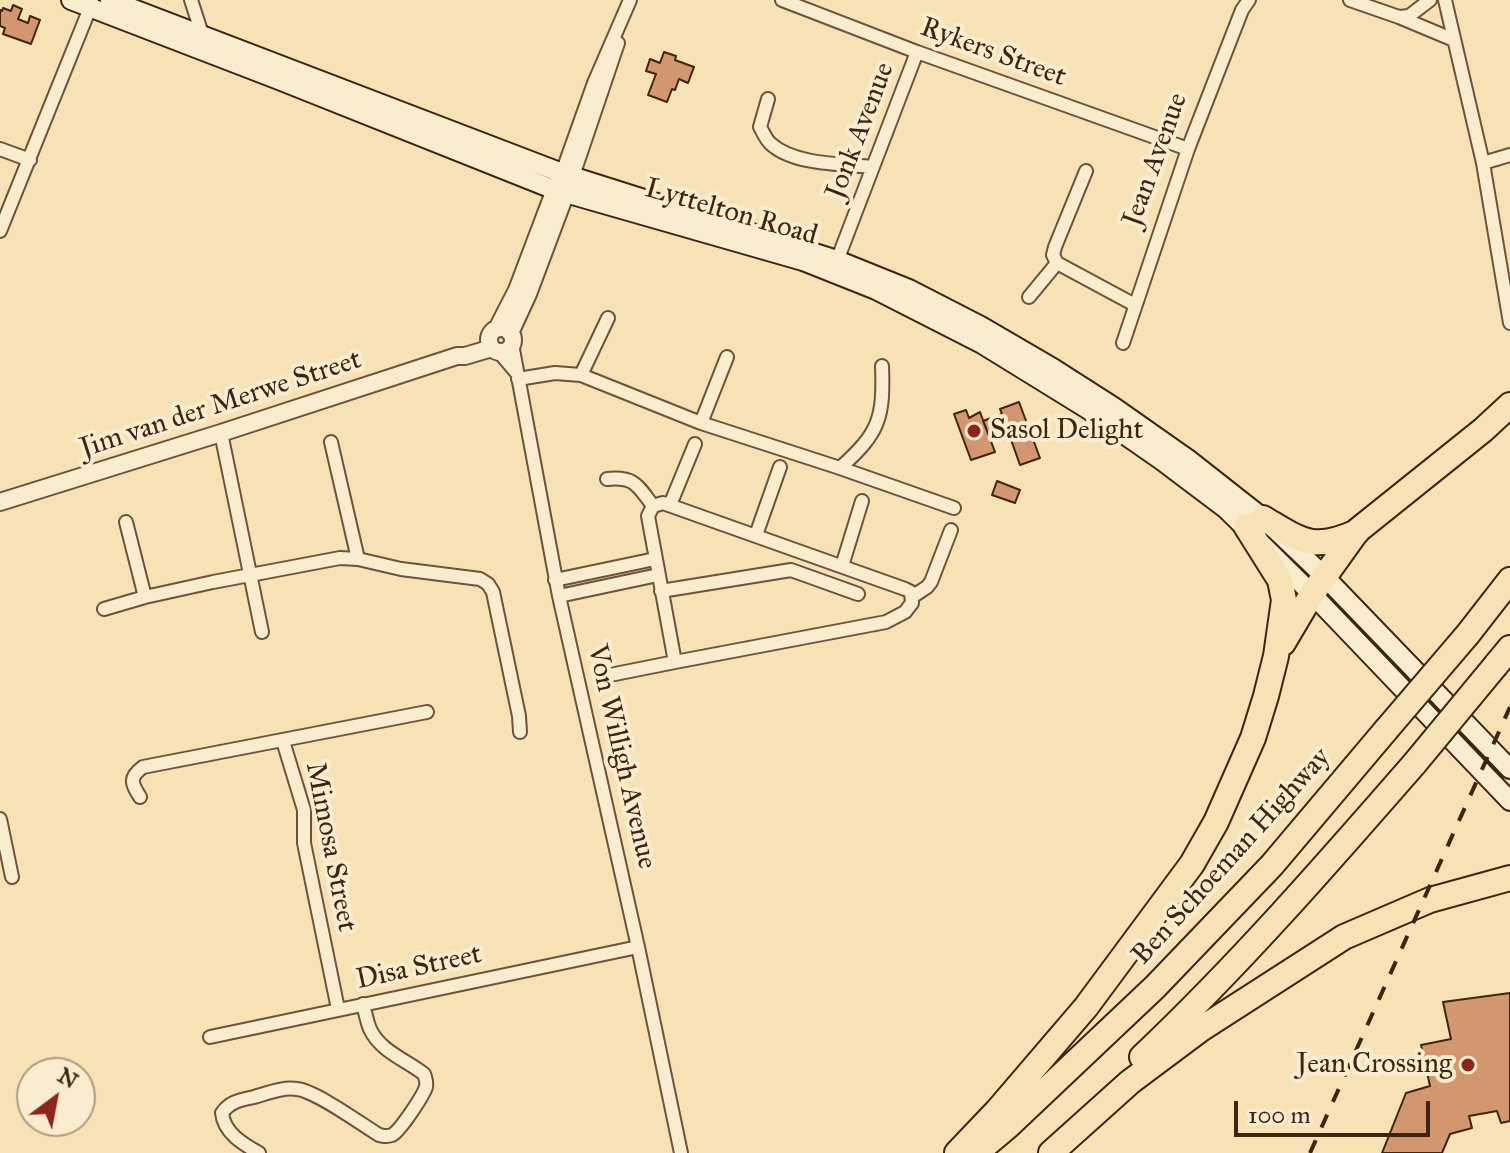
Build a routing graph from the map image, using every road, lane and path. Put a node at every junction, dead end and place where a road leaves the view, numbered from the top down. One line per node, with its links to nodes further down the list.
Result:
1 (71, 0): 9 (main road, Lyttelton Road)
2 (110, 0): 12 (main road, Lyttelton Road)
3 (191, 0): 12 (street)
4 (782, 0): 14 (street, Rykers Street)
5 (1249, 0): 17 (street, Jean Avenue)
6 (1350, 0): 11 (street)
7 (1430, 0): 11 (street)
8 (1445, 0): 13 (street)
9 (92, 4): 19 (street); 23 (main road, Lyttelton Road)
10 (628, 5): 23 (street)
11 (1399, 17): 13 (street)
12 (203, 37): 23 (main road, Lyttelton Road)
13 (1454, 40): 20 (street)
14 (917, 52): 17 (street, Rykers Street); 21 (street, Jonk Avenue)
15 (768, 99): 21 (street)
16 (0, 149): 19 (street)
17 (1188, 149): 28 (street, Jean Avenue)
18 (1510, 155): 20 (street)
19 (30, 160): 24 (street)
20 (1483, 163): 30 (street)
21 (872, 167): 26 (street, Jonk Avenue)
22 (1086, 171): 25 (street)
23 (564, 183): 26 (main road, Lyttelton Road); 31 (street)
24 (0, 231)
25 (1057, 263): 27 (street); 28 (street)
26 (834, 266): 51 (main road, Lyttelton Road)
27 (1029, 297)
28 (1135, 305): 32 (street, Jean Avenue)
29 (608, 318): 36 (street)
30 (1510, 323)
31 (500, 340): 35 (street, Von Willigh Avenue); 39 (street, Jim van der Merwe Street)
32 (1123, 343)
33 (727, 357): 38 (street)
34 (882, 366): 43 (street)
35 (517, 375): 36 (street); 60 (street, Von Willigh Avenue)
36 (581, 375): 38 (street)
37 (1510, 405): 53 (highway)
38 (701, 423): 43 (street)
39 (221, 433): 46 (street, Jim van der Merwe Street); 58 (street)
40 (331, 442): 55 (street)
41 (695, 444): 47 (street)
42 (780, 467): 54 (street)
43 (840, 468): 49 (street)
44 (607, 479): 48 (street)
45 (862, 501): 57 (street)
46 (0, 502)
47 (670, 505): 48 (street); 54 (street)
48 (653, 506): 56 (street)
49 (954, 508)
50 (126, 522): 66 (street)
51 (1254, 522): 53 (highway); 62 (main road, Lyttelton Road); 70 (highway)
52 (951, 530): 67 (street)
53 (1357, 531): 62 (highway)
54 (756, 535): 57 (street)
55 (358, 559): 58 (street); 75 (street)
56 (655, 559): 59 (street); 60 (street)
57 (842, 566): 67 (street)
58 (251, 575): 66 (street); 69 (street)
59 (658, 575): 63 (street); 65 (street)
60 (555, 580): 65 (street, Von Willigh Avenue)
61 (1510, 580): 92 (highway, Ben Schoeman Highway, bridge)
62 (1318, 585): 70 (highway); 77 (main road); 79 (main road)
63 (661, 591): 64 (street); 72 (street)
64 (858, 594)
65 (559, 596): 85 (street, Von Willigh Avenue)
66 (145, 597): 68 (street)
67 (912, 597): 72 (street)
68 (104, 609)
69 (262, 632)
70 (1276, 656): 91 (highway)
71 (1503, 657): 93 (highway, bridge)
72 (675, 662): 73 (street)
73 (610, 675)
74 (427, 712): 76 (street)
75 (520, 732)
76 (283, 741): 78 (street); 87 (street, Mimosa Street)
77 (1510, 769)
78 (140, 797)
79 (1510, 801)
80 (0, 819): 81 (street)
81 (12, 877)
82 (1510, 878): 84 (highway)
83 (1510, 885): 84 (highway)
84 (1479, 887): 94 (highway)
85 (638, 947): 86 (street, Disa Street); 90 (street, Von Willigh Avenue)
86 (363, 1004): 87 (street, Disa Street); 89 (street)
87 (338, 1009): 88 (street, Disa Street)
88 (210, 1037)
89 (259, 1153)
90 (681, 1153)
91 (957, 1153)
92 (976, 1153)
93 (1040, 1153)
94 (1051, 1153)

